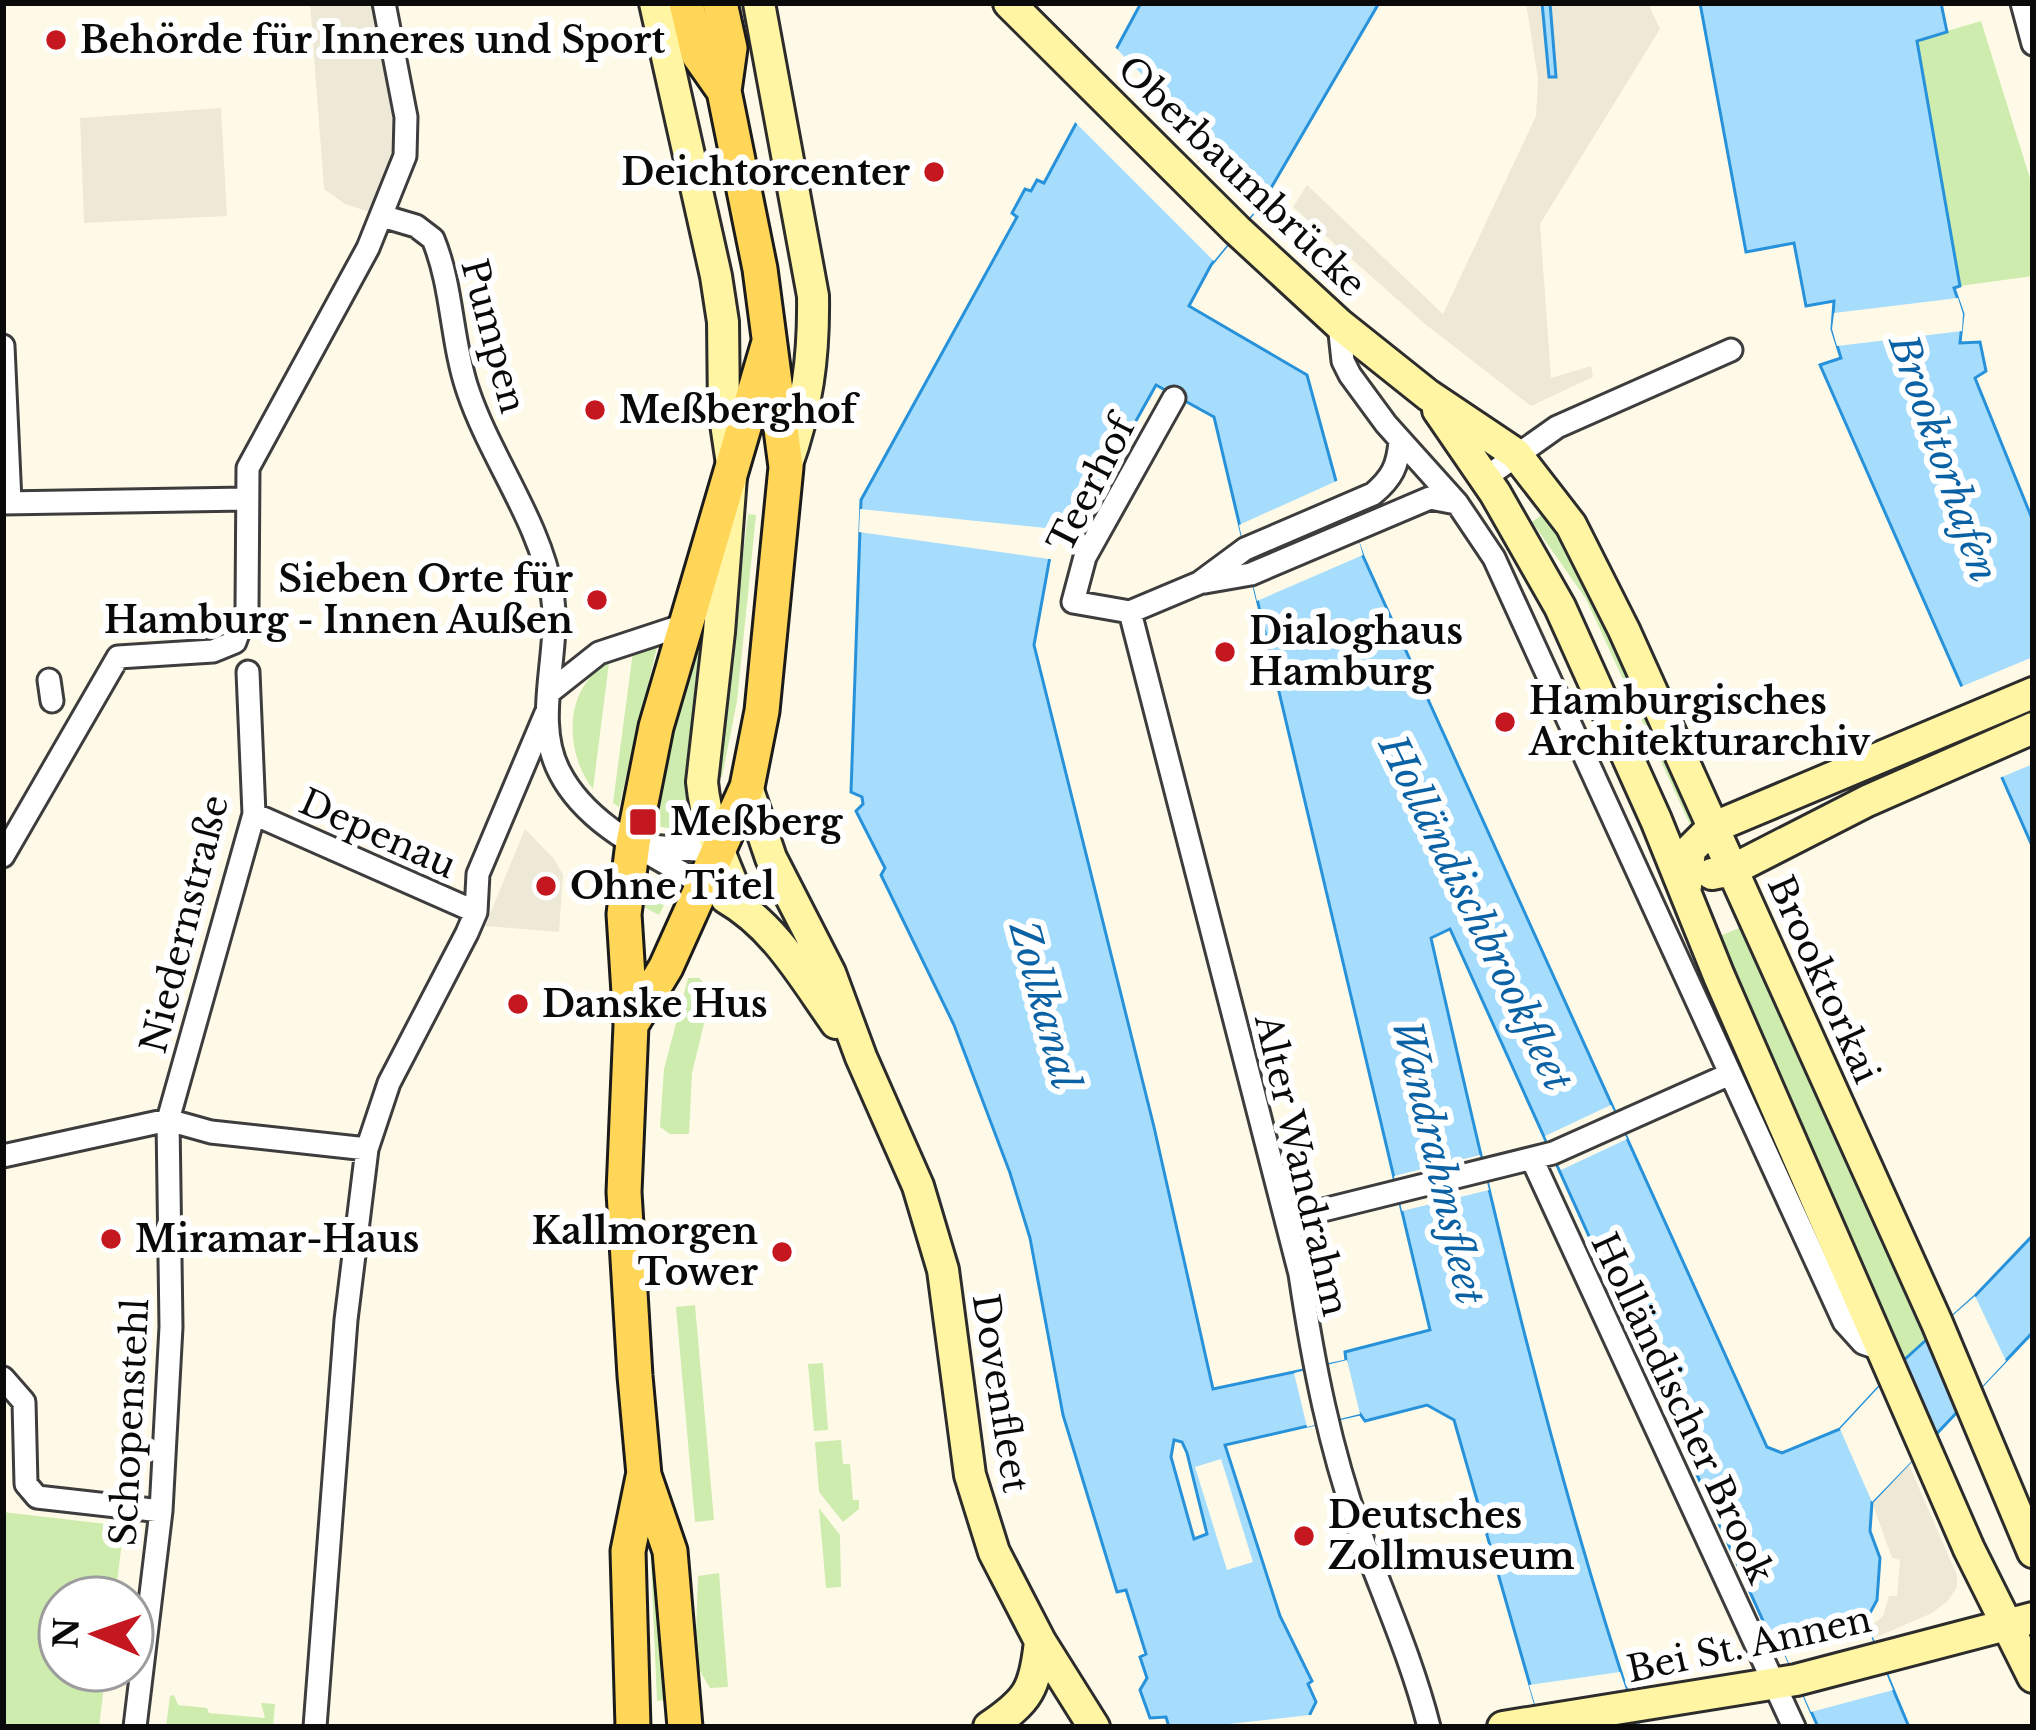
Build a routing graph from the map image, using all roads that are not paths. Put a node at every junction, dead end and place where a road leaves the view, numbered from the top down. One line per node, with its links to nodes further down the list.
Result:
1 (384, 3): 10 (street)
2 (655, 3): 19 (main road, Dovenfleet)
3 (686, 3): 9 (main road)
4 (721, 3): 9 (main road)
5 (759, 3): 20 (main road)
6 (1009, 3): 11 (main road, Oberbaumbrücke)
7 (2025, 4): 8 (street)
8 (2033, 44)
9 (724, 92): 12 (main road)
10 (382, 216): 22 (street); 30 (street, Pumpen)
11 (1339, 324): 15 (main road, Oberbaumbrücke); 17 (street)
12 (769, 342): 19 (main road); 20 (main road)
13 (3, 346): 23 (street)
14 (1731, 350): 18 (street)
15 (1428, 395): 18 (main road, Oberbaumbrücke); 21 (main road, Oberbaumbrücke)
16 (1174, 398): 26 (street, Teerhof)
17 (1400, 441): 24 (street); 25 (street)
18 (1516, 454): 21 (street); 34 (main road, Brooktorkai)
19 (732, 464): 27 (main road); 37 (main road, Dovenfleet)
20 (786, 467): 32 (main road)
21 (1485, 478): 35 (main road)
22 (246, 499): 23 (street); 38 (street)
23 (6, 502)
24 (1457, 503): 25 (street); 47 (street)
25 (1199, 583): 26 (street)
26 (1130, 612): 52 (street, Alter Wandrahm)
27 (684, 625): 30 (street); 36 (main road)
28 (248, 672): 33 (street, Niedernstraße)
29 (2033, 693): 34 (main road)
30 (548, 702): 36 (street); 44 (street)
31 (2033, 728): 40 (main road)
32 (747, 787): 37 (main road); 46 (main road, Dovenfleet)
33 (254, 814): 44 (street, Depenau); 48 (street, Niedernstraße)
34 (1712, 828): 39 (main road); 40 (main road, Brooktorkai)
35 (1664, 839): 39 (main road); 42 (main road)
36 (633, 843): 37 (street); 41 (street); 45 (main road)
37 (718, 851): 41 (main road); 43 (main road, Dovenfleet)
38 (3, 856)
39 (1686, 864): 40 (main road); 42 (main road)
40 (1732, 870): 57 (main road, Brooktorkai)
41 (702, 884): 43 (main road, Dovenfleet); 45 (main road)
42 (1689, 903): 53 (main road)
43 (742, 907): 46 (main road, Dovenfleet)
44 (476, 912): 49 (street)
45 (632, 1025): 55 (main road)
46 (860, 1057): 59 (main road, Dovenfleet)
47 (1730, 1074): 51 (street); 53 (street)
48 (168, 1120): 49 (street); 50 (street); 56 (street, Schopenstehl)
49 (367, 1149): 63 (street)
50 (3, 1156)
51 (1542, 1156): 52 (street); 61 (street, Holländischer Brook)
52 (1286, 1219): 68 (street, Alter Wandrahm)
53 (1887, 1361): 58 (main road)
54 (3, 1378): 56 (street)
55 (644, 1475): 64 (main road); 65 (main road)
56 (161, 1511): 62 (street, Schopenstehl)
57 (2033, 1552)
58 (2021, 1622): 60 (main road); 61 (main road, Bei St. Annen)
59 (1040, 1641): 66 (main road); 67 (main road, Dovenfleet)
60 (2033, 1677)
61 (1786, 1682): 69 (main road, Bei St. Annen); 70 (street, Holländischer Brook)
62 (135, 1727)
63 (315, 1727)
64 (633, 1727)
65 (685, 1727)
66 (989, 1727)
67 (1094, 1727)
68 (1429, 1727)
69 (1503, 1727)
70 (1794, 1727)

